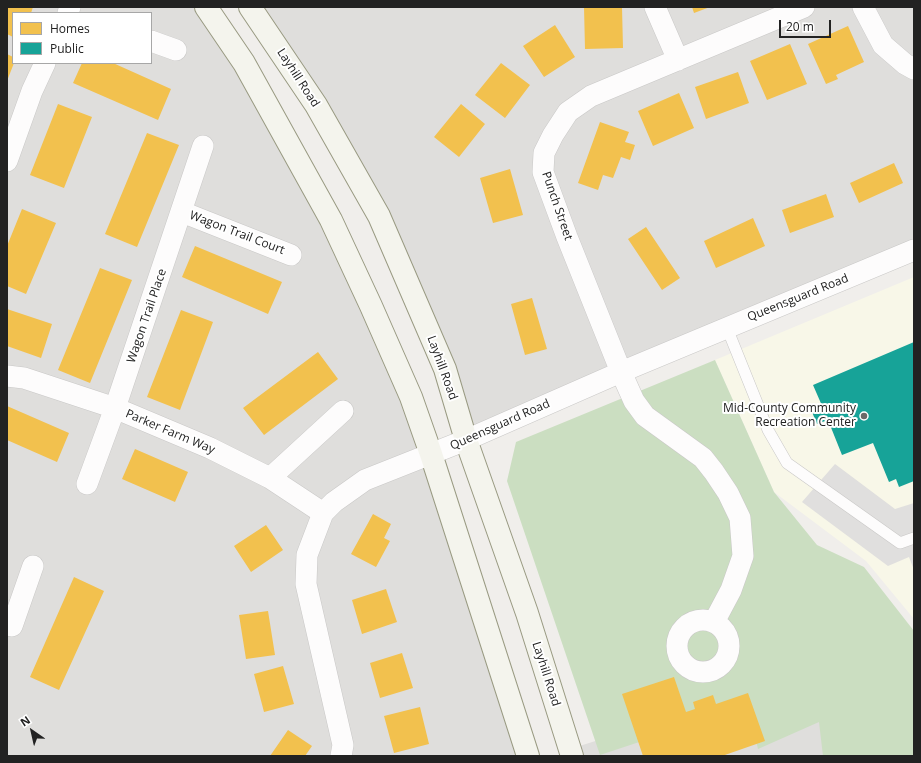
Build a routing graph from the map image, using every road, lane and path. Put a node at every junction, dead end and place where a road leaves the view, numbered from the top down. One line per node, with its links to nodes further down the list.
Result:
1 (206, 7): 22 (main road)
2 (250, 7): 21 (main road, Layhill Road)
3 (655, 7): 8 (street)
4 (804, 7): 8 (street, Punch Street)
5 (863, 7): 10 (street)
6 (152, 41): 7 (street)
7 (176, 50)
8 (678, 60): 17 (street, Punch Street)
9 (45, 64): 12 (street)
10 (914, 69)
11 (203, 146): 13 (street, Wagon Trail Place)
12 (7, 162)
13 (182, 212): 15 (street, Wagon Trail Court); 19 (street, Wagon Trail Place)
14 (914, 250): 16 (street, Queensguard Road)
15 (291, 255)
16 (727, 328): 17 (street, Queensguard Road); 26 (lane)
17 (621, 372): 21 (street, Queensguard Road); 28 (street, Punch Street)
18 (7, 376): 19 (street, Parker Farm Way)
19 (115, 408): 23 (street, Parker Farm Way); 24 (street, Wagon Trail Place)
20 (343, 411): 23 (street)
21 (466, 440): 22 (street, Queensguard Road); 32 (main road, Layhill Road)
22 (431, 454): 25 (street, Queensguard Road); 31 (main road)
23 (270, 478): 25 (street, Parker Farm Way)
24 (87, 484)
25 (323, 513): 30 (street, Queensguard Road)
26 (914, 538)
27 (33, 566): 29 (street)
28 (714, 622)
29 (7, 625)
30 (341, 756)
31 (528, 756)
32 (572, 756)

